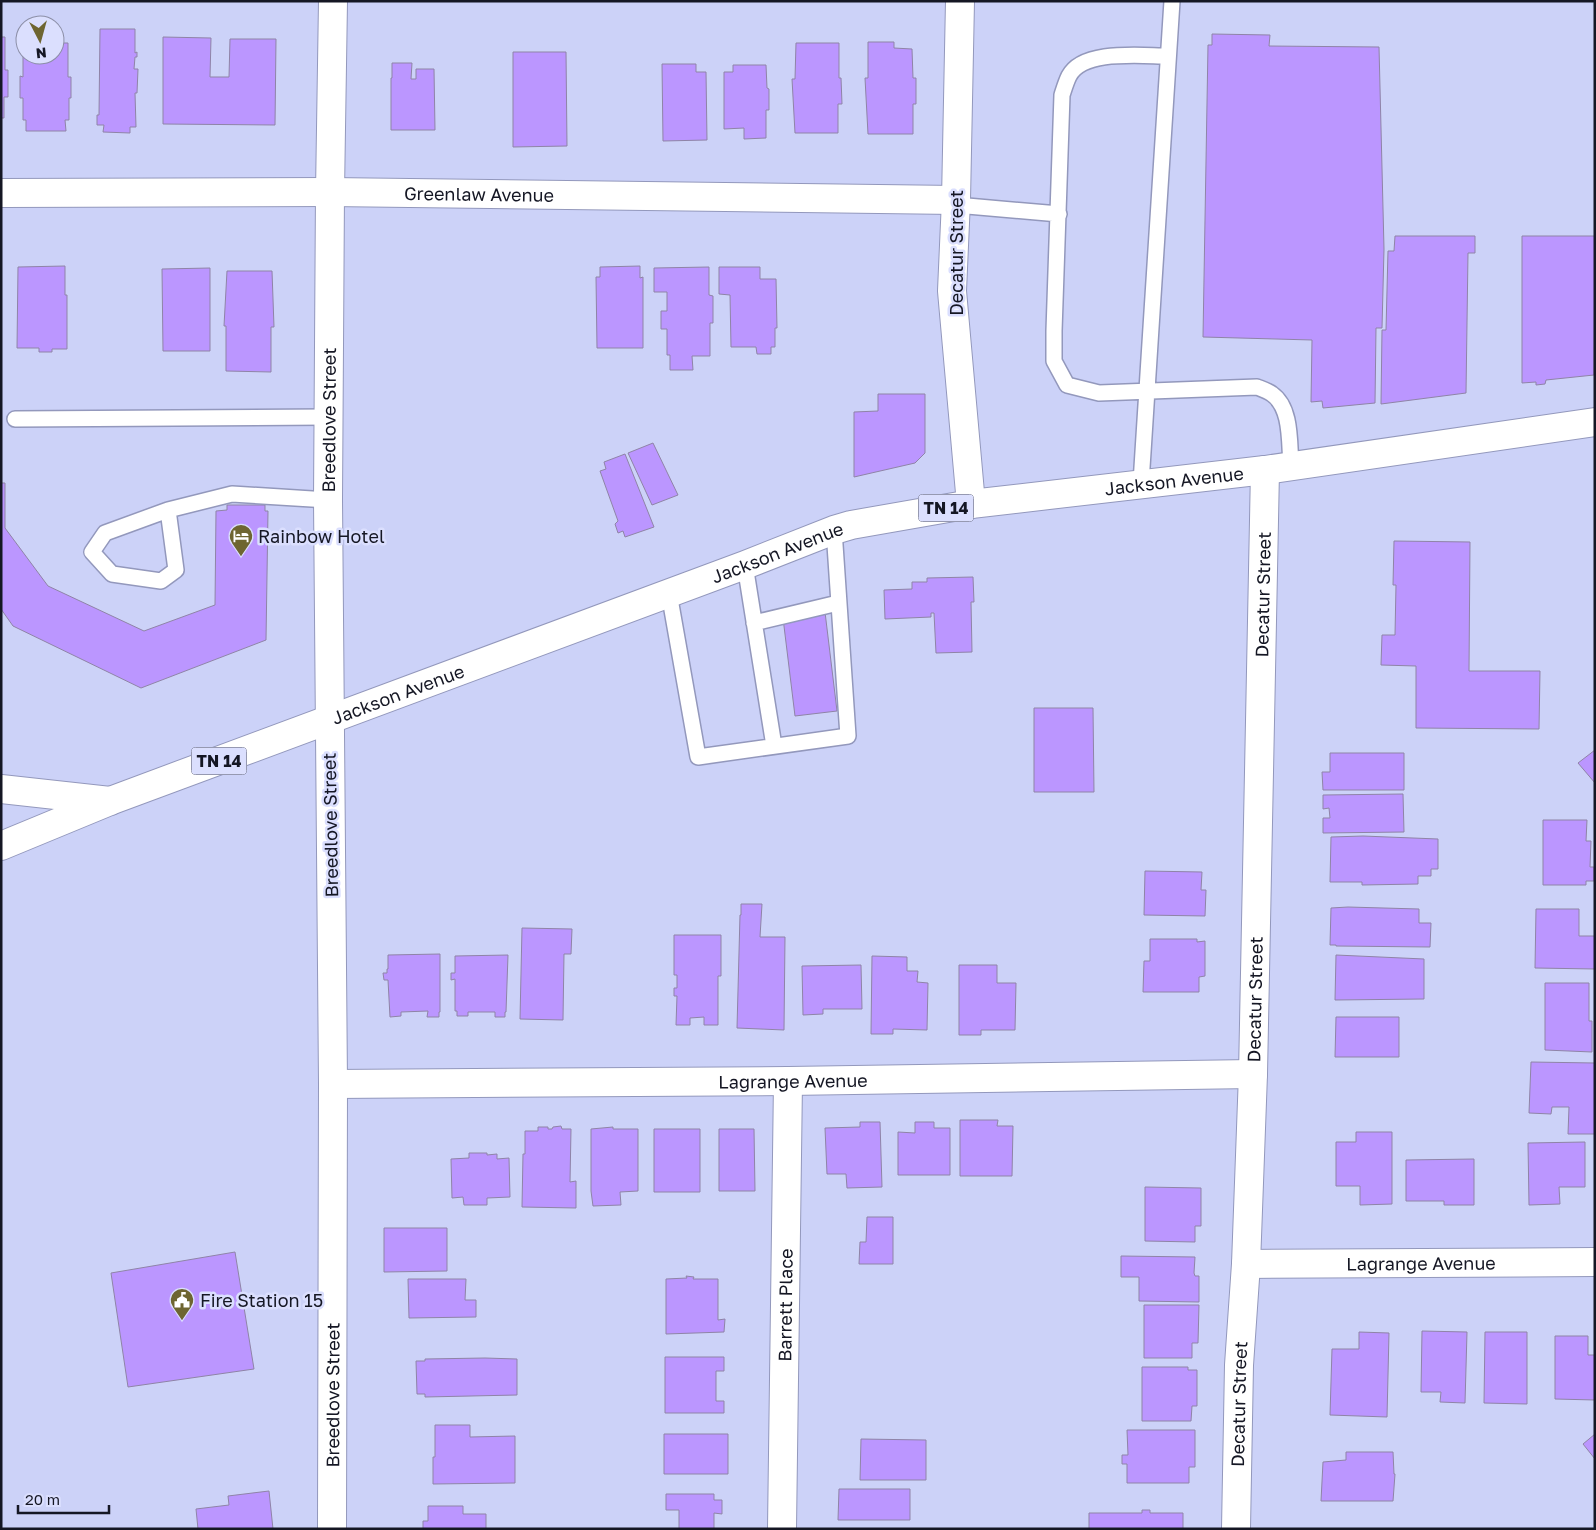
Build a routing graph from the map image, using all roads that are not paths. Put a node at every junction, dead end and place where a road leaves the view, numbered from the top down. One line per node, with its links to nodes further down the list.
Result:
1 (333, 1): 5 (main road, Breedlove Street)
2 (960, 1): 7 (main road, Decatur Street)
3 (1172, 1): 4 (lane)
4 (1168, 56): 8 (lane); 9 (lane)
5 (330, 192): 6 (main road, Greenlaw Avenue); 7 (main road, Greenlaw Avenue); 10 (main road, Breedlove Street)
6 (1, 193)
7 (956, 202): 8 (lane); 16 (main road, Decatur Street)
8 (1059, 214): 9 (lane)
9 (1147, 391): 13 (lane); 14 (lane)
10 (328, 417): 11 (lane); 15 (main road, Breedlove Street)
11 (15, 419)
12 (1595, 422): 13 (main road, Jackson Avenue / TN 14)
13 (1278, 467): 14 (main road, Jackson Avenue / TN 14); 28 (main road, Decatur Street)
14 (1142, 483): 16 (main road, Jackson Avenue / TN 14)
15 (328, 500): 17 (lane); 23 (main road, Breedlove Street)
16 (971, 504): 18 (main road, Jackson Avenue / TN 14)
17 (168, 510): 17 (lane)
18 (834, 530): 19 (main road, Jackson Avenue / TN 14); 21 (lane)
19 (745, 565): 20 (main road, Jackson Avenue / TN 14); 22 (lane)
20 (669, 593): 23 (main road, Jackson Avenue / TN 14); 24 (lane)
21 (838, 603): 22 (lane); 24 (lane)
22 (754, 623): 24 (lane)
23 (329, 720): 26 (main road, Jackson Avenue / TN 14); 30 (main road, Breedlove Street)
24 (774, 746)
25 (1, 789): 26 (main road)
26 (110, 801): 27 (main road, Jackson Avenue / TN 14)
27 (1, 846)
28 (1253, 1074): 29 (main road, Lagrange Avenue); 32 (main road, Decatur Street)
29 (788, 1081): 30 (main road, Lagrange Avenue); 34 (main road, Barrett Place)
30 (332, 1084): 33 (main road, Breedlove Street)
31 (1595, 1262): 32 (main road, Lagrange Avenue)
32 (1246, 1264): 35 (main road, Decatur Street)
33 (332, 1529)
34 (782, 1529)
35 (1236, 1529)

